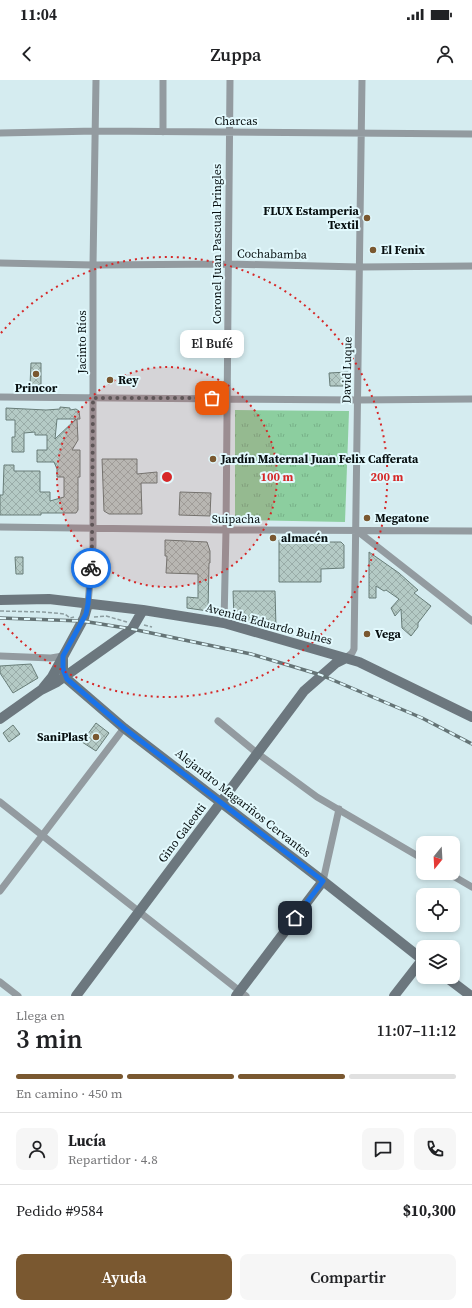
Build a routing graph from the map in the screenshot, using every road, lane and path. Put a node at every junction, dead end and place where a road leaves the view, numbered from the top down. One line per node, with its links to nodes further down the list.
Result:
1 (96, 80): 5 (street, Jacinto Ríos)
2 (164, 80): 6 (street)
3 (230, 80): 7 (street, Coronel Juan Pascual Pringles)
4 (362, 80): 9 (street, David Luque)
5 (96, 131): 6 (street, Charcas); 8 (street, Charcas); 13 (street, Jacinto Ríos)
6 (163, 132): 7 (street, Charcas)
7 (229, 132): 9 (street, Charcas); 12 (street, Coronel Juan Pascual Pringles)
8 (0, 133)
9 (361, 133): 10 (street, Charcas); 15 (street, David Luque)
10 (472, 134)
11 (0, 263): 13 (street, Cochabamba)
12 (228, 264): 13 (street, Cochabamba); 15 (street, Cochabamba); 18 (street, Coronel Juan Pascual Pringles)
13 (93, 265): 17 (street, Jacinto Ríos)
14 (472, 266): 15 (street, Cochabamba)
15 (360, 267): 20 (street, David Luque)
16 (0, 397): 17 (street)
17 (93, 398): 18 (street); 22 (street, Jacinto Ríos)
18 (227, 399): 20 (street); 23 (street, Coronel Juan Pascual Pringles)
19 (472, 399): 20 (street)
20 (358, 400): 24 (street, David Luque)
21 (0, 527): 22 (street, Suipacha)
22 (92, 527): 23 (street, Suipacha); 27 (street, Jacinto Ríos)
23 (226, 530): 24 (street, Suipacha); 30 (street, Coronel Juan Pascual Pringles)
24 (356, 530): 25 (street, Suipacha); 29 (street); 33 (street, David Luque)
25 (472, 531)
26 (0, 600): 27 (main road, Avenida Eduardo Bulnes)
27 (88, 604): 28 (main road, Avenida Eduardo Bulnes); 32 (main road)
28 (143, 610): 30 (main road, Avenida Eduardo Bulnes); 34 (main road)
29 (472, 621)
30 (224, 623): 33 (main road, Avenida Eduardo Bulnes)
31 (0, 656): 32 (street)
32 (63, 656): 34 (main road); 35 (main road)
33 (346, 658): 36 (main road, Avenida Eduardo Bulnes); 40 (main road, Gino Galeotti)
34 (65, 676): 35 (main road); 39 (main road, Alejandro Magariños Cervantes)
35 (41, 690): 37 (main road)
36 (472, 717)
37 (0, 718)
38 (218, 721): 40 (street)
39 (124, 728): 42 (main road, Alejandro Magariños Cervantes); 44 (street)
40 (258, 753): 42 (main road, Gino Galeotti); 43 (street)
41 (0, 802): 44 (street)
42 (221, 803): 47 (main road, Alejandro Magariños Cervantes); 50 (main road, Gino Galeotti)
43 (339, 809): 45 (street); 47 (street)
44 (42, 836): 49 (street); 50 (street)
45 (416, 854)
46 (460, 880): 48 (street)
47 (323, 881): 51 (main road, Alejandro Magariños Cervantes); 55 (main road)
48 (472, 887)
49 (0, 891)
50 (139, 912): 55 (street); 57 (main road, Gino Galeotti)
51 (416, 954)
52 (416, 969): 58 (main road)
53 (0, 982): 56 (street)
54 (455, 984): 59 (main road)
55 (241, 994)
56 (18, 996)
57 (76, 996)
58 (394, 996)
59 (471, 996)

